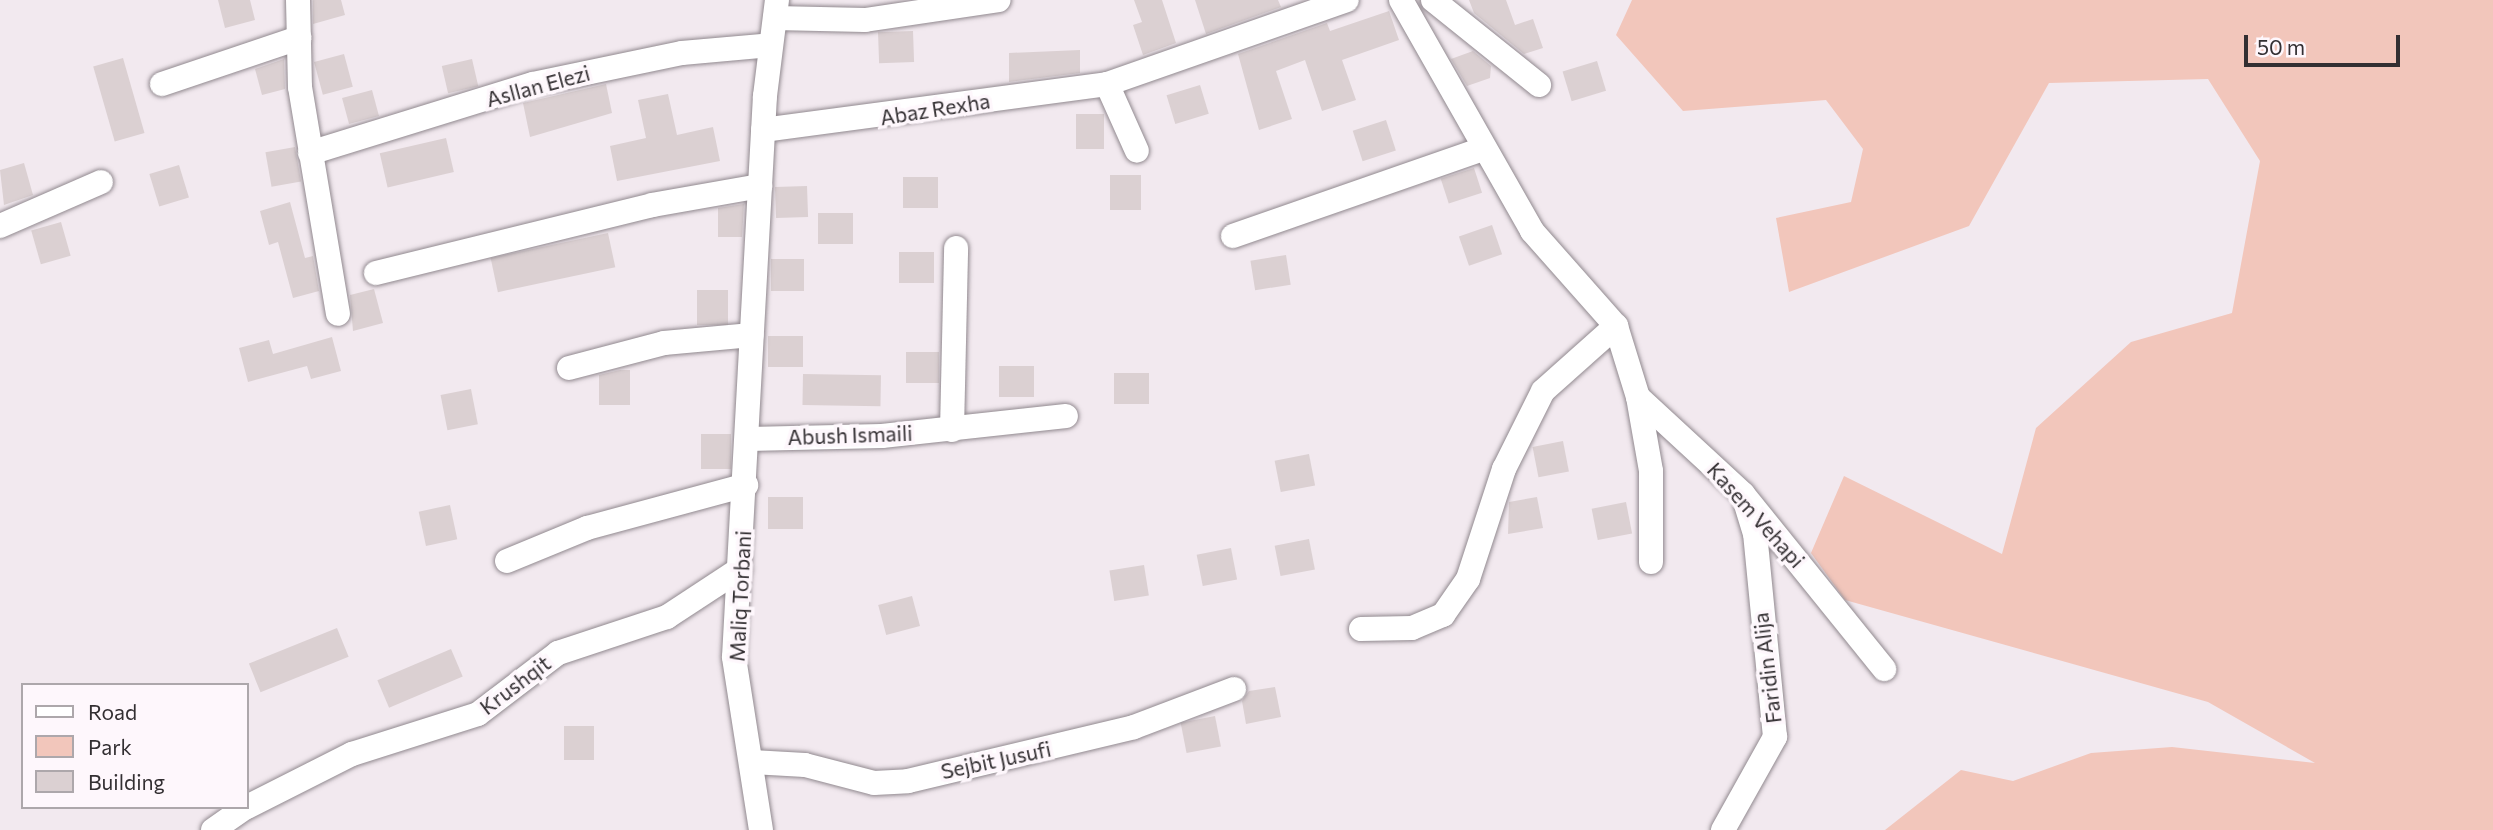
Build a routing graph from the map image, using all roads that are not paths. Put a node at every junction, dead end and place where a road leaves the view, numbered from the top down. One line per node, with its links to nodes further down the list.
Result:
1 (298, 0): 7 (street)
2 (999, 0): 6 (street)
3 (1348, 0): 10 (street, Abaz Rexha)
4 (1401, 0): 13 (street)
5 (1433, 0): 11 (street)
6 (776, 9): 8 (street, Maliq Torbani)
7 (299, 38): 9 (street); 15 (street)
8 (771, 45): 12 (street, Maliq Torbani); 15 (street, Asllan Elezi)
9 (162, 84)
10 (1107, 84): 12 (street, Abaz Rexha); 14 (street)
11 (1539, 85)
12 (763, 130): 17 (street, Maliq Torbani)
13 (1483, 149): 19 (street); 23 (street)
14 (1138, 151)
15 (310, 153): 22 (street)
16 (102, 182): 18 (street)
17 (760, 187): 21 (street); 24 (street, Maliq Torbani)
18 (0, 226)
19 (1233, 236)
20 (956, 248): 28 (street)
21 (376, 273)
22 (338, 314)
23 (1616, 326): 26 (street); 35 (street)
24 (752, 335): 25 (street); 29 (street, Maliq Torbani)
25 (569, 368)
26 (1638, 397): 31 (street, Kasem Vehapi); 33 (street)
27 (1066, 416): 28 (street, Abush Ismaili)
28 (952, 430): 29 (street, Abush Ismaili)
29 (748, 439): 30 (street, Maliq Torbani)
30 (746, 485): 32 (street); 34 (street, Maliq Torbani)
31 (1743, 494): 36 (street, Kasem Vehapi); 43 (street, Faridin Alija)
32 (508, 561)
33 (1651, 562)
34 (740, 569): 38 (street, Maliq Torbani); 39 (street, Krushqit)
35 (1361, 629)
36 (1884, 669)
37 (1234, 689): 38 (street, Sejbit Jusufi)
38 (752, 762): 42 (street, Maliq Torbani)
39 (248, 806)
40 (244, 809): 41 (street, Krushqit)
41 (213, 830)
42 (761, 830)
43 (1723, 830)

